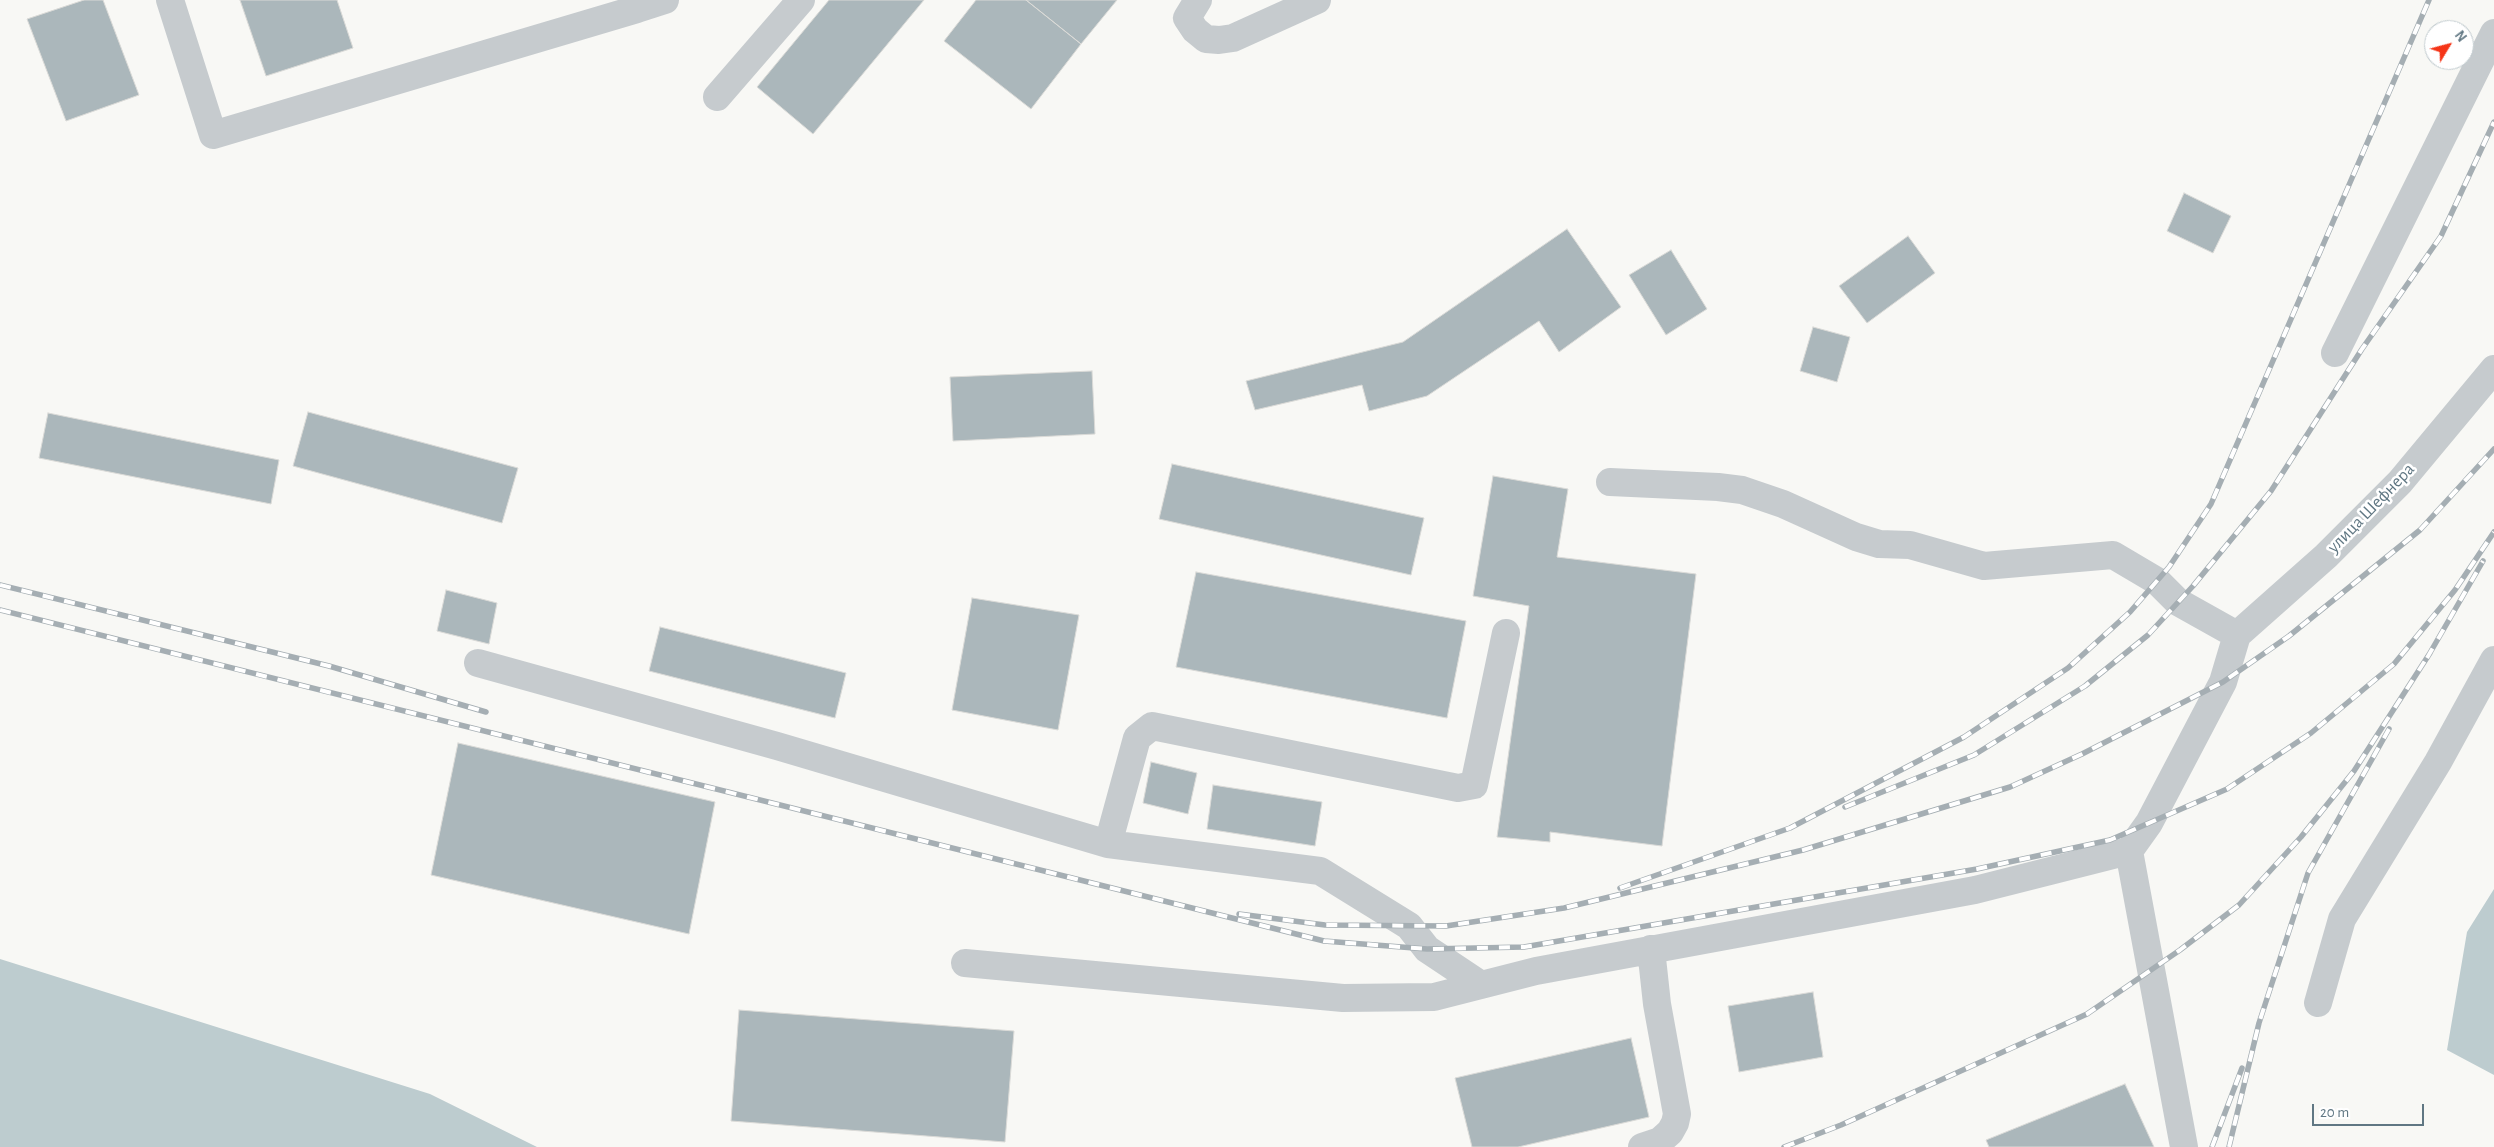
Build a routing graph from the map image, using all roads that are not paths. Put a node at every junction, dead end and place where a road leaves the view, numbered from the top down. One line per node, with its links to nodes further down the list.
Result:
1 (170, 0): 6 (street)
2 (665, 0): 6 (street)
3 (801, 0): 8 (street)
4 (1198, 0): 5 (street)
5 (1317, 0)
6 (636, 5)
7 (2494, 33): 9 (street)
8 (717, 97)
9 (2335, 353)
10 (2494, 370): 13 (street, улица Шефнера)
11 (1610, 482): 13 (street)
12 (1506, 633): 16 (street)
13 (2237, 635): 17 (street)
14 (2494, 660): 21 (street)
15 (478, 662): 16 (street)
16 (1108, 844): 20 (street)
17 (2129, 851): 18 (street); 23 (street)
18 (1651, 949): 20 (street); 22 (street)
19 (965, 963): 20 (street)
20 (1481, 985)
21 (2318, 1003)
22 (1642, 1147)
23 (2184, 1147)

